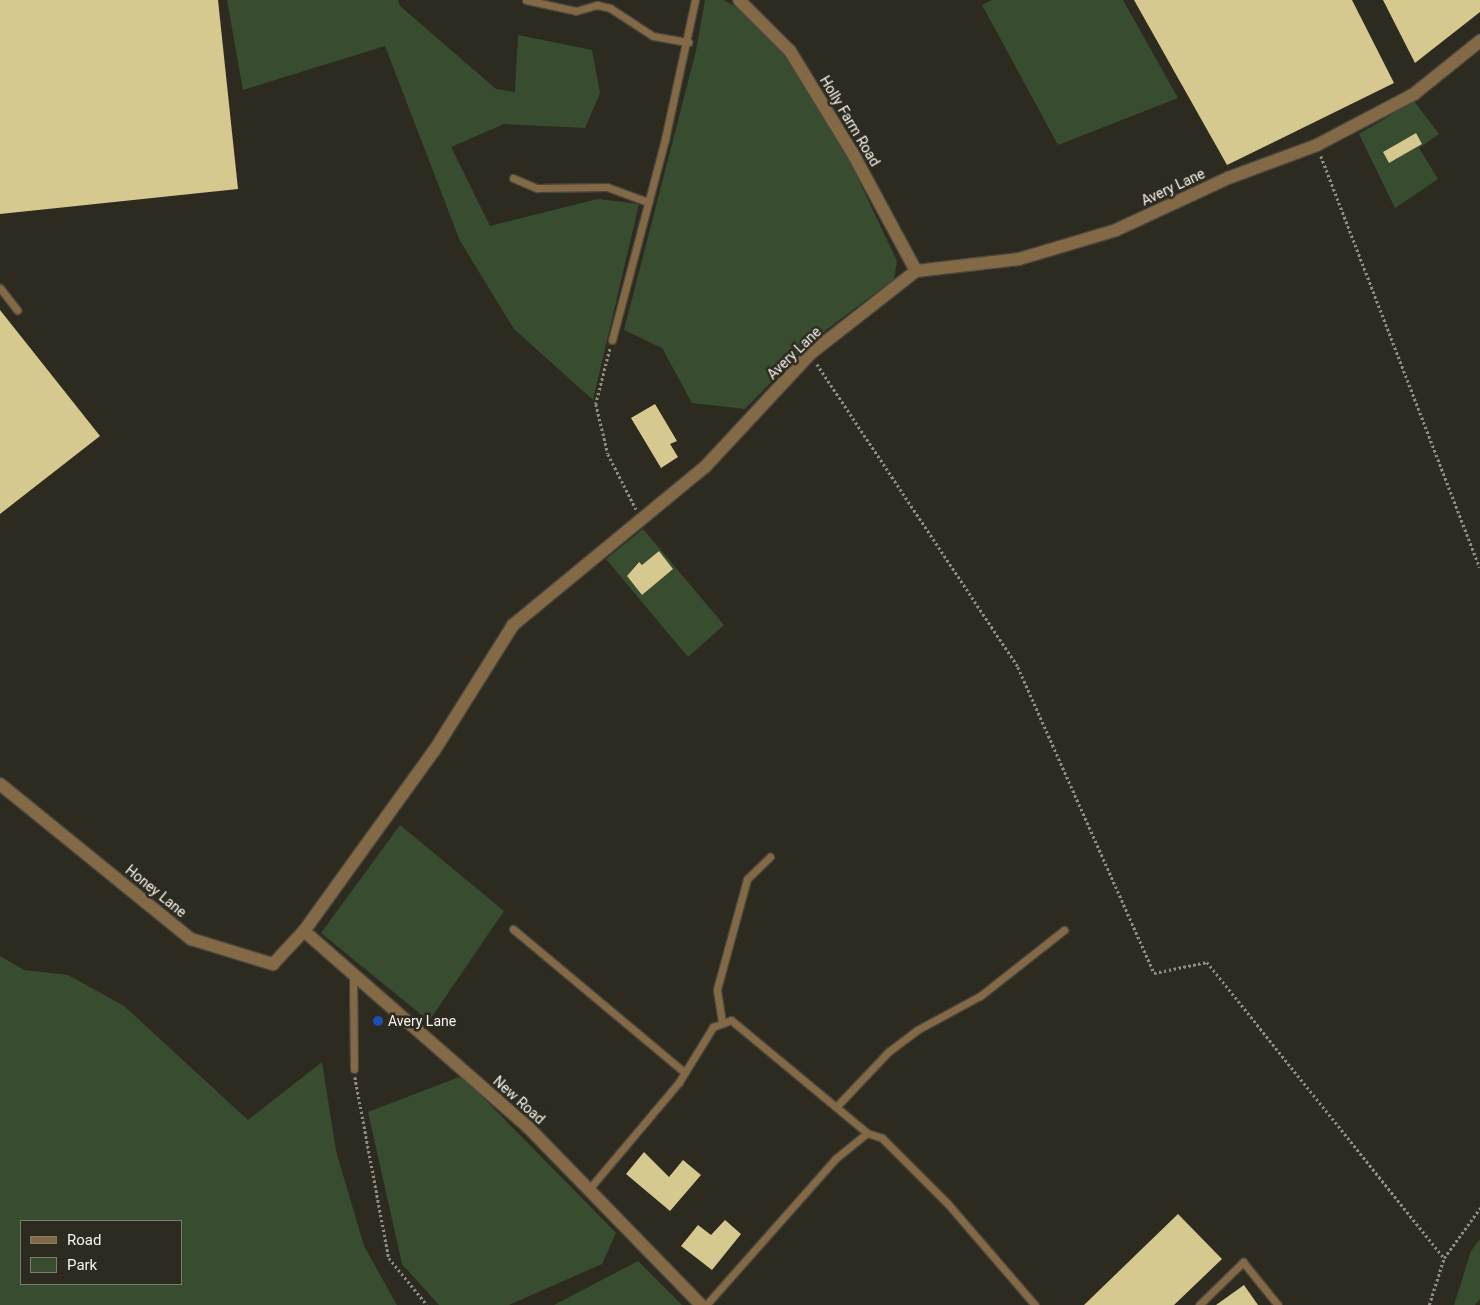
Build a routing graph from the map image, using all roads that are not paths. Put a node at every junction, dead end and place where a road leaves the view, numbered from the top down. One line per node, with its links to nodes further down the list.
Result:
1 (526, 0): 5 (lane)
2 (695, 0): 5 (lane)
3 (739, 0): 8 (street, Holly Farm Road)
4 (1480, 41): 8 (street, Avery Lane)
5 (688, 42): 7 (lane)
6 (513, 178): 7 (lane)
7 (648, 202): 11 (lane)
8 (916, 272): 16 (street, Avery Lane)
9 (0, 288): 10 (lane)
10 (17, 310)
11 (612, 340)
12 (0, 784): 16 (street, Honey Lane)
13 (770, 857): 18 (lane)
14 (512, 929): 20 (lane)
15 (1064, 930): 21 (lane)
16 (304, 931): 17 (street, New Road)
17 (353, 974): 19 (lane); 23 (street, New Road)
18 (722, 1022): 20 (lane); 21 (lane)
19 (354, 1069)
20 (684, 1073): 23 (lane)
21 (836, 1106): 22 (lane)
22 (867, 1133): 25 (lane); 26 (lane)
23 (589, 1189): 24 (street, New Road)
24 (700, 1305)
25 (706, 1305)
26 (1035, 1305)
27 (1199, 1305): 28 (lane)
28 (1278, 1305)

